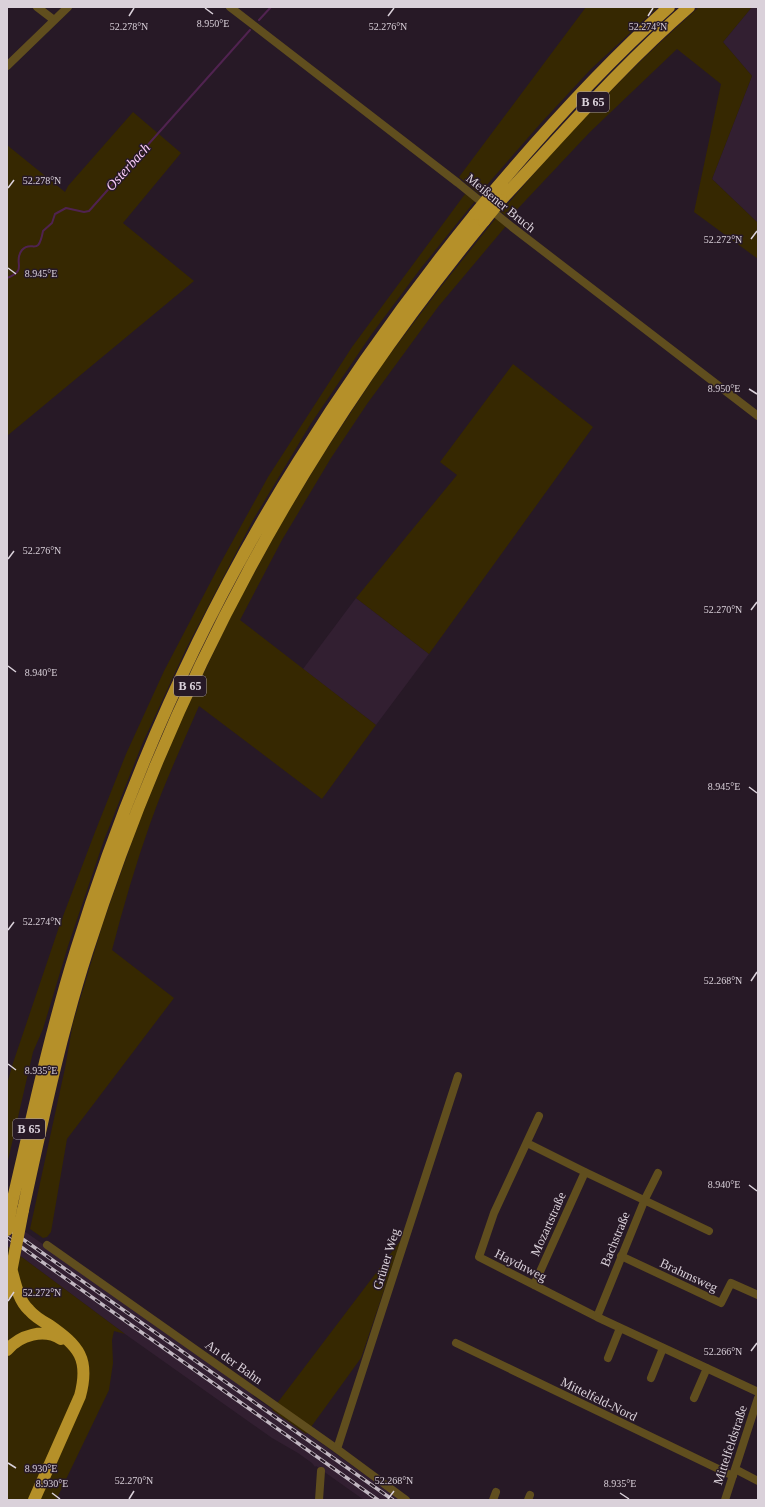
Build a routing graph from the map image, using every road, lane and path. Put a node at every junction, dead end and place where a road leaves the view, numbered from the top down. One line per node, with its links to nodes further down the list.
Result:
1 (37, 7): 6 (street)
2 (68, 7): 6 (street)
3 (230, 7): 9 (street, Meißener Bruch)
4 (669, 7): 8 (highway, B 65)
5 (689, 7): 8 (highway, B 65)
6 (54, 20): 7 (street)
7 (7, 66)
8 (497, 196): 16 (highway, B 65, bridge)
9 (758, 416)
10 (458, 1076): 36 (street, Grüner Weg)
11 (539, 1116): 12 (street, Haydnweg)
12 (527, 1142): 13 (street); 22 (street, Haydnweg)
13 (585, 1172): 15 (street); 22 (street, Mozartstraße)
14 (658, 1173): 15 (street, Bachstraße)
15 (645, 1199): 18 (street); 20 (street, Bachstraße)
16 (18, 1206): 17 (highway, B 65, bridge); 21 (highway, B 65, bridge)
17 (7, 1230)
18 (709, 1231)
19 (47, 1245): 36 (street, An der Bahn)
20 (621, 1256): 24 (street, Brahmsweg); 25 (street, Bachstraße)
21 (12, 1267): 23 (highway, B 65); 41 (highway)
22 (534, 1285): 25 (street, Haydnweg)
23 (7, 1293)
24 (758, 1295)
25 (597, 1317): 26 (street, Haydnweg)
26 (620, 1328): 28 (street, Haydnweg); 30 (street)
27 (456, 1344): 38 (street, Mittelfeld-Nord)
28 (663, 1348): 31 (street, Haydnweg); 32 (street)
29 (7, 1350): 40 (highway)
30 (608, 1358)
31 (707, 1368): 33 (street, Haydnweg); 34 (street)
32 (651, 1378)
33 (758, 1392)
34 (694, 1398)
35 (758, 1401): 38 (street, Mittelfeldstraße)
36 (337, 1449): 43 (street, An der Bahn)
37 (321, 1471): 42 (street)
38 (734, 1473): 39 (street, Mittelfeld-Nord); 44 (street, Mittelfeldstraße)
39 (758, 1481)
40 (30, 1500)
41 (34, 1500)
42 (319, 1500)
43 (406, 1500)
44 (725, 1500)

